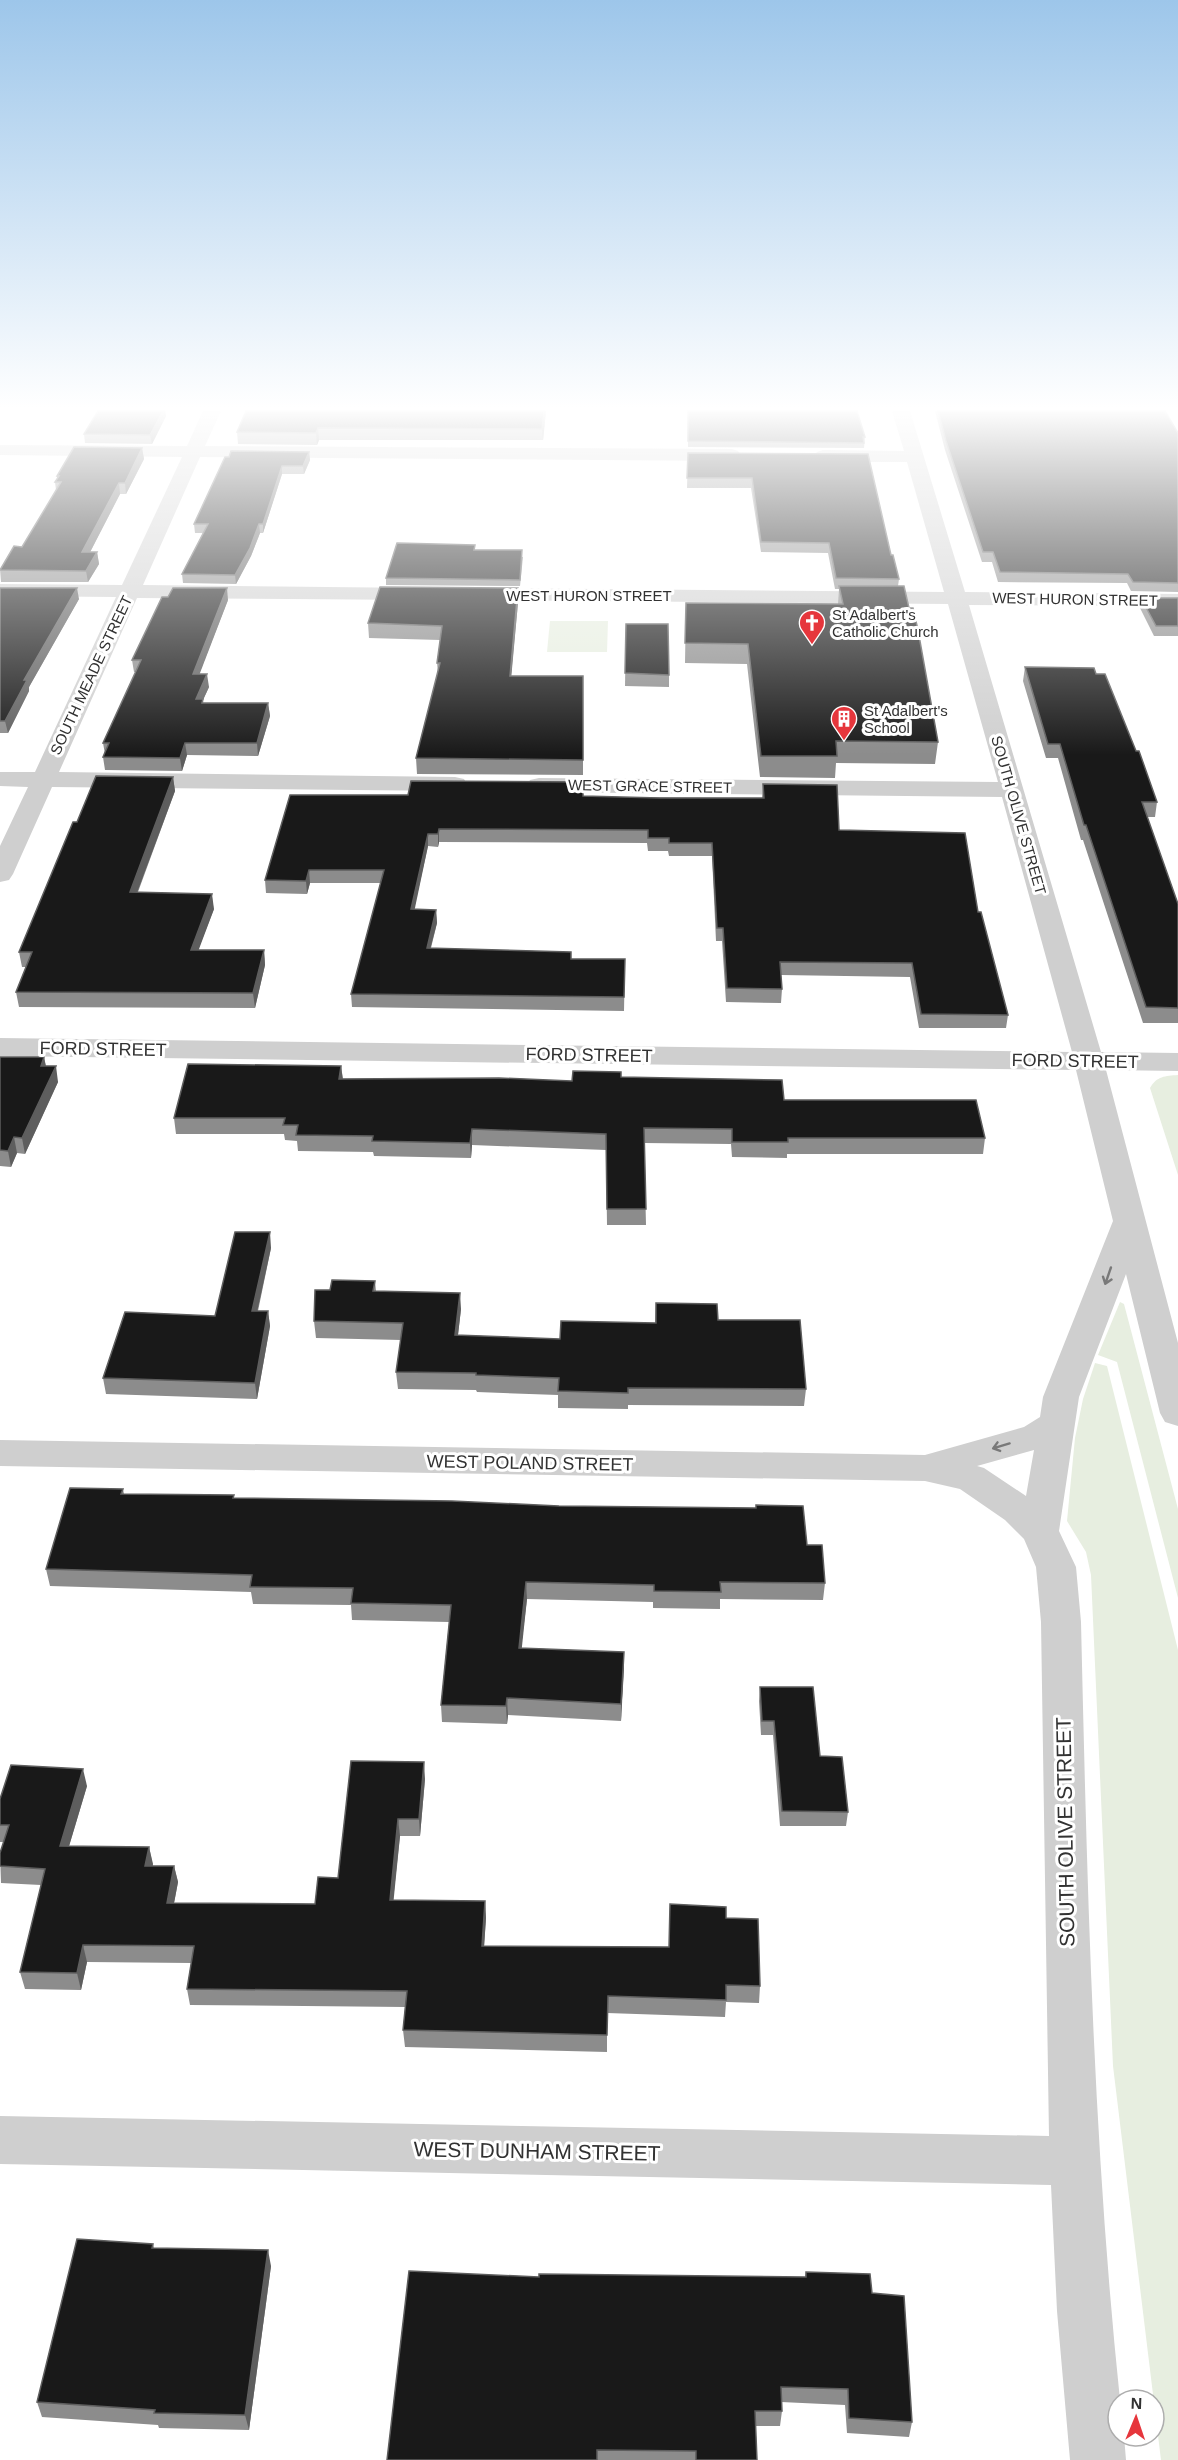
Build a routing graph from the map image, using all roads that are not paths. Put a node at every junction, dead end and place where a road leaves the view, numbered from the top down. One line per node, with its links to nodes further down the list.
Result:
1 (160, 526): 4 (street, SOUTH MEADE STREET)
2 (934, 526): 5 (street, SOUTH OLIVE STREET)
3 (0, 590): 4 (street, WEST HURON STREET)
4 (129, 592): 5 (street, WEST HURON STREET); 8 (street, SOUTH MEADE STREET)
5 (955, 598): 6 (street, WEST HURON STREET); 11 (street, SOUTH OLIVE STREET)
6 (1178, 600)
7 (0, 779): 8 (street)
8 (44, 779): 9 (street); 12 (street, SOUTH MEADE STREET)
9 (473, 784)
10 (520, 784): 11 (street, WEST GRACE STREET)
11 (1011, 790): 14 (street, SOUTH OLIVE STREET)
12 (0, 874)
13 (0, 1047): 14 (street, FORD STREET)
14 (1089, 1061): 15 (street, FORD STREET); 16 (street, SOUTH OLIVE STREET)
15 (1178, 1062)
16 (1129, 1221): 17 (street, SOUTH OLIVE STREET); 18 (street, one-way to 18)
17 (1178, 1413)
18 (1055, 1425): 20 (street, one-way to 20); 21 (street)
19 (0, 1453): 20 (street, WEST POLAND STREET)
20 (925, 1468): 21 (street, WEST POLAND STREET)
21 (1040, 1531): 23 (street, SOUTH OLIVE STREET)
22 (0, 2140): 23 (street, WEST DUNHAM STREET)
23 (1075, 2161): 24 (street, SOUTH OLIVE STREET)
24 (1098, 2460)

